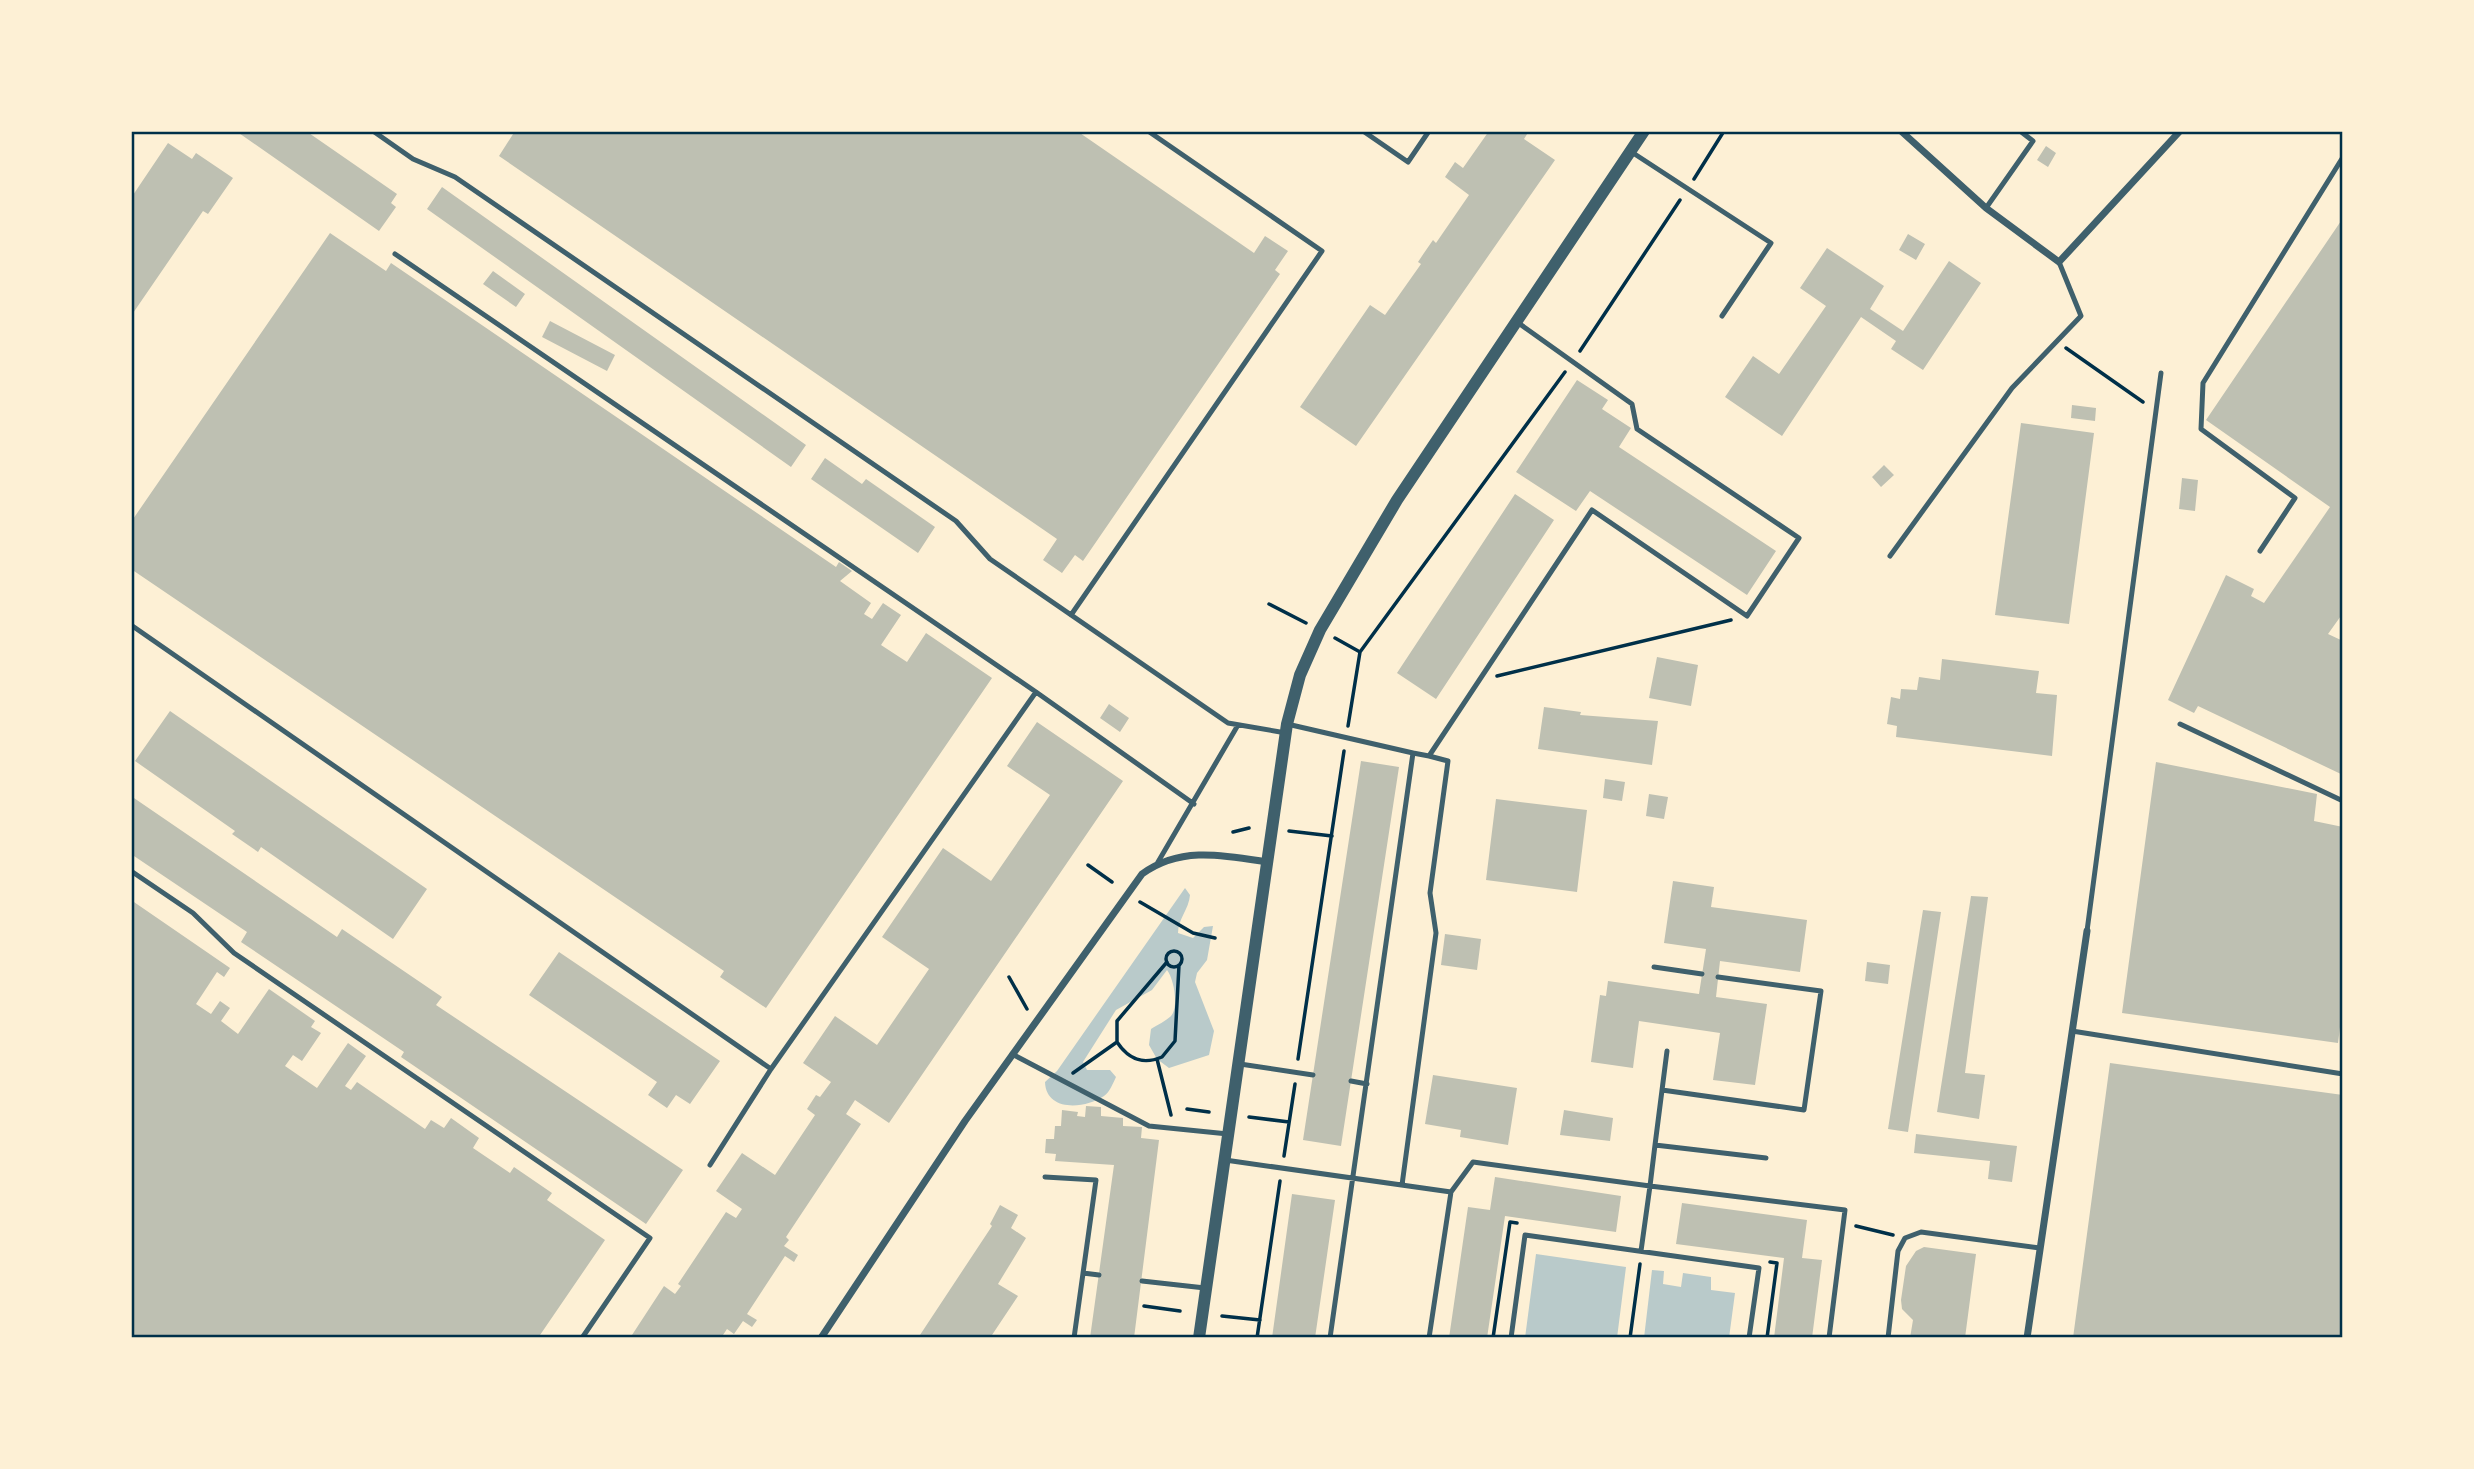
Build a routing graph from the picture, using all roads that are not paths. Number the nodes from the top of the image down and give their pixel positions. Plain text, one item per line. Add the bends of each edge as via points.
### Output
1 (373, 131) edge
2 (1148, 131) edge
3 (1363, 131) edge
4 (1429, 131) edge
5 (1644, 131) edge
6 (1901, 131) edge
7 (2020, 131) edge
8 (2180, 131) edge
9 (1630, 151) junction
10 (2343, 157) edge
11 (1986, 208) junction
12 (395, 254) dead end
13 (2059, 262) junction
14 (1722, 316) dead end
15 (1517, 322) junction
16 (2161, 373) dead end
17 (2260, 551) dead end
18 (1889, 556) dead end
19 (1071, 615) junction
20 (131, 625) edge
21 (1036, 692) junction
22 (2180, 724) dead end
23 (1238, 725) junction
24 (1286, 729) junction
25 (1413, 753) junction
26 (1429, 756) junction
27 (2343, 801) edge
28 (1194, 804) junction
29 (1158, 862) junction
30 (1267, 862) junction
31 (131, 871) edge
32 (2087, 931) joint
33 (1654, 967) dead end
34 (1702, 974) dead end
35 (1718, 977) dead end
36 (2072, 1031) junction
37 (1667, 1051) dead end
38 (1012, 1054) junction
39 (1238, 1064) junction
40 (771, 1069) junction
41 (2343, 1074) edge
42 (1313, 1075) dead end
43 (1351, 1081) dead end
44 (1367, 1084) junction
45 (1662, 1090) junction
46 (1228, 1134) junction
47 (1655, 1145) junction
48 (1766, 1158) dead end
49 (1225, 1160) junction
50 (710, 1164) dead end
51 (1045, 1177) dead end
52 (1353, 1177) junction
53 (1402, 1185) junction
54 (1650, 1186) junction
55 (1451, 1192) junction
56 (2040, 1248) junction
57 (1641, 1251) junction
58 (1083, 1273) junction
59 (1099, 1275) dead end
60 (1142, 1280) dead end
61 (1206, 1288) junction
62 (582, 1338) edge
63 (821, 1338) edge
64 (1074, 1338) edge
65 (1199, 1338) edge
66 (1330, 1338) edge
67 (1429, 1338) edge
68 (1511, 1338) edge
69 (1749, 1338) edge
70 (1829, 1338) edge
71 (1888, 1338) edge
72 (2027, 1338) edge

1 - 19 lane via 413,159 456,177 956,521 990,559
2 - 19 lane via 1322,251
3 - 4 lane via 1408,162
5 - 9 street
6 - 11 street
7 - 11 lane via 2033,141
8 - 13 street
9 - 14 lane via 1771,243
9 - 15 street
10 - 17 lane via 2203,383 2201,429 2295,498
11 - 13 street
12 - 21 lane
13 - 18 lane via 2081,316 2012,387
15 - 24 street via 1397,500 1320,630 1300,675
15 - 26 lane via 1632,404 1637,429 1799,538 1747,616 1592,510
16 - 32 lane
19 - 23 lane via 1228,723
20 - 40 lane
21 - 28 lane
21 - 40 lane
22 - 27 lane
23 - 24 lane
23 - 28 lane
24 - 25 lane
24 - 30 street
25 - 26 lane
25 - 44 lane
26 - 53 lane via 1448,761 1430,893 1436,933
28 - 29 lane
29 - 30 street via 1192,854
29 - 38 street via 1142,874
30 - 39 street
31 - 62 lane via 193,913 234,953 650,1238
32 - 36 street
33 - 34 lane
35 - 45 lane via 1821,991 1804,1110
36 - 41 lane
36 - 56 street
37 - 45 lane
38 - 46 lane via 1149,1126
38 - 63 street
39 - 42 lane
39 - 46 street
40 - 50 lane
43 - 44 lane
44 - 52 lane
45 - 47 lane
46 - 49 street
47 - 48 lane
47 - 54 lane
49 - 52 lane
49 - 61 street
51 - 58 lane via 1096,1180
52 - 53 lane
52 - 66 lane
53 - 55 lane
54 - 55 lane via 1473,1162
54 - 57 lane
54 - 70 lane via 1845,1210
55 - 67 lane
56 - 71 lane via 1921,1232 1905,1238 1898,1251
56 - 72 street
57 - 68 lane via 1525,1235
57 - 69 lane via 1759,1268
58 - 59 lane
58 - 64 lane
60 - 61 lane
61 - 65 street

